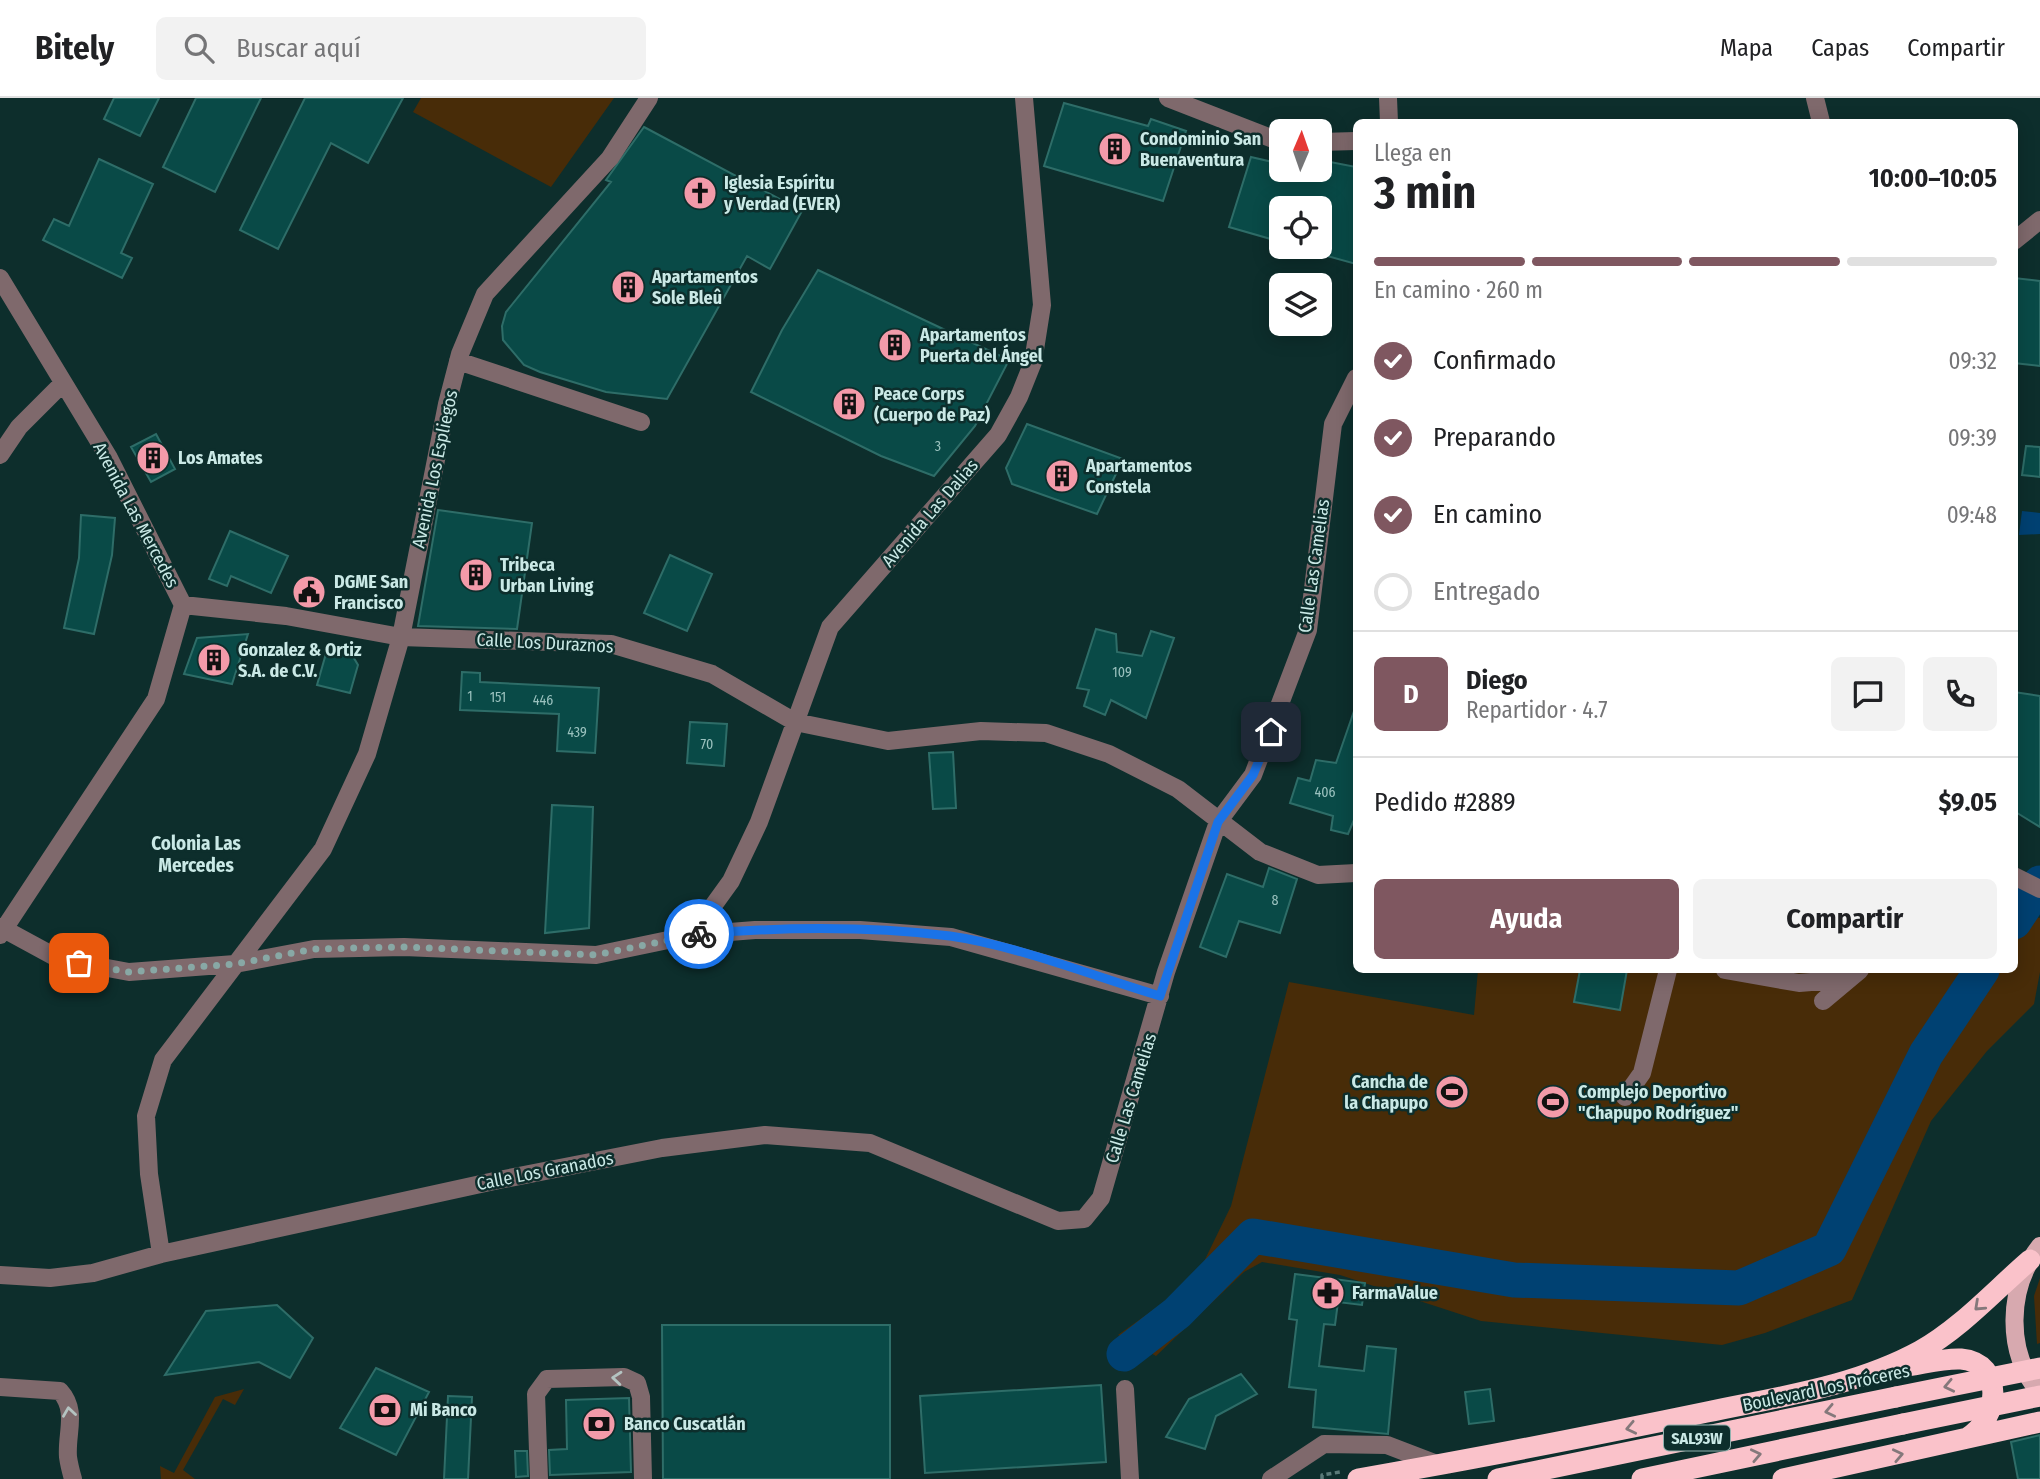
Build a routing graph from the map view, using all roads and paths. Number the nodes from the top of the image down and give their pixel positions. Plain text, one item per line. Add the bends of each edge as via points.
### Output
1 (649, 98) edge
2 (1024, 98) edge
3 (1168, 98) edge
4 (1388, 98) edge
5 (1815, 98) edge
6 (1389, 119) edge
7 (1820, 119) edge
8 (1269, 137) edge
9 (1353, 141) edge
10 (1332, 142) edge
11 (2040, 220) edge
12 (2018, 238) edge
13 (0, 278) edge
14 (458, 361) junction
15 (62, 384) junction
16 (1353, 384) edge
17 (641, 422) dead end
18 (0, 455) edge
19 (183, 605) junction
20 (401, 636) junction
21 (794, 722) junction
22 (1218, 822) junction
23 (1353, 873) edge
24 (2018, 879) edge
25 (2040, 888) edge
26 (716, 902) junction
27 (1, 930) edge
28 (734, 931) junction
29 (692, 934) junction
30 (235, 964) junction
31 (1667, 973) edge
32 (1741, 973) edge
33 (1854, 974) edge
34 (1160, 996) junction
35 (1824, 1001) dead end
36 (1625, 1097) dead end
37 (1084, 1219) joint
38 (2035, 1253) edge
39 (160, 1254) junction
40 (0, 1275) edge
41 (2040, 1368) edge
42 (1882, 1369) junction
43 (0, 1387) edge
44 (1125, 1389) dead end
45 (2040, 1394) edge
46 (2040, 1422) edge
47 (1959, 1442) junction
48 (1436, 1471) edge
49 (73, 1479) edge
50 (539, 1479) edge
51 (643, 1479) edge
52 (1130, 1479) edge
53 (1271, 1479) edge
54 (1358, 1479) edge
55 (1498, 1479) edge
56 (1642, 1479) edge
57 (1783, 1479) edge

1 - 14 street, Avenida Los Espliegos via 610,158 485,294
2 - 21 street, Avenida Las Dalias via 1042,305 1033,362 998,435 830,627
3 - 8 street
4 - 6 street
5 - 7 street
9 - 10 street
11 - 12 street
13 - 15 street, Avenida Las Mercedes
14 - 17 street
14 - 20 street, Avenida Los Espliegos
15 - 18 street via 19,427
15 - 19 street, Avenida Las Mercedes via 109,458
16 - 22 street, Calle Las Camelias via 1333,424 1308,630 1253,775
19 - 20 street, Calle Los Duraznos via 286,616
19 - 27 street, Avenida Las Mercedes via 156,699
20 - 21 street, Calle Los Duraznos via 611,645 712,674
20 - 30 street, Avenida Los Espliegos via 367,754 323,849
21 - 22 street, Calle Los Duraznos via 888,741 981,731 1046,733 1109,754 1178,789
21 - 26 street, Avenida Las Dalias via 759,822 732,881
22 - 23 street, Calle Los Duraznos via 1260,852 1318,875
22 - 34 street, Calle Las Camelias
24 - 25 street
26 - 28 street
26 - 29 street, Avenida Las Dalias
27 - 30 street via 59,959 128,972
28 - 29 street
28 - 34 street via 860,930 951,936
29 - 30 street via 596,955 404,947 314,949
30 - 39 street, Avenida Los Espliegos via 163,1060 146,1116
31 - 36 street via 1642,1073
32 - 33 street via 1799,984
33 - 35 street
34 - 37 street, Calle Las Camelias via 1101,1198
37 - 39 street, Calle Los Granados via 1058,1221 870,1143 765,1135 662,1148 513,1177
38 -> 42 highway via 1960,1323
38 - 45 main road via 2015,1302 2014,1324 2024,1367
39 - 40 street, Calle Los Granados via 93,1273 50,1278
41 -> 55 highway, Boulevard Los Próceres / SAL93W, bridge
42 - 47 highway via 1962,1359 1985,1371 1992,1384 1990,1413 1984,1426
42 -> 48 highway via 1812,1390
49 -> 43 street via 68,1456 71,1411 66,1398 60,1391
44 - 52 street
56 -> 45 highway, SAL93W, bridge
46 - 47 highway
57 -> 47 highway
48 - 53 street via 1387,1445 1324,1444
48 - 54 highway
51 -> 50 street via 641,1396 637,1383 624,1377 547,1379 540,1385 536,1394

